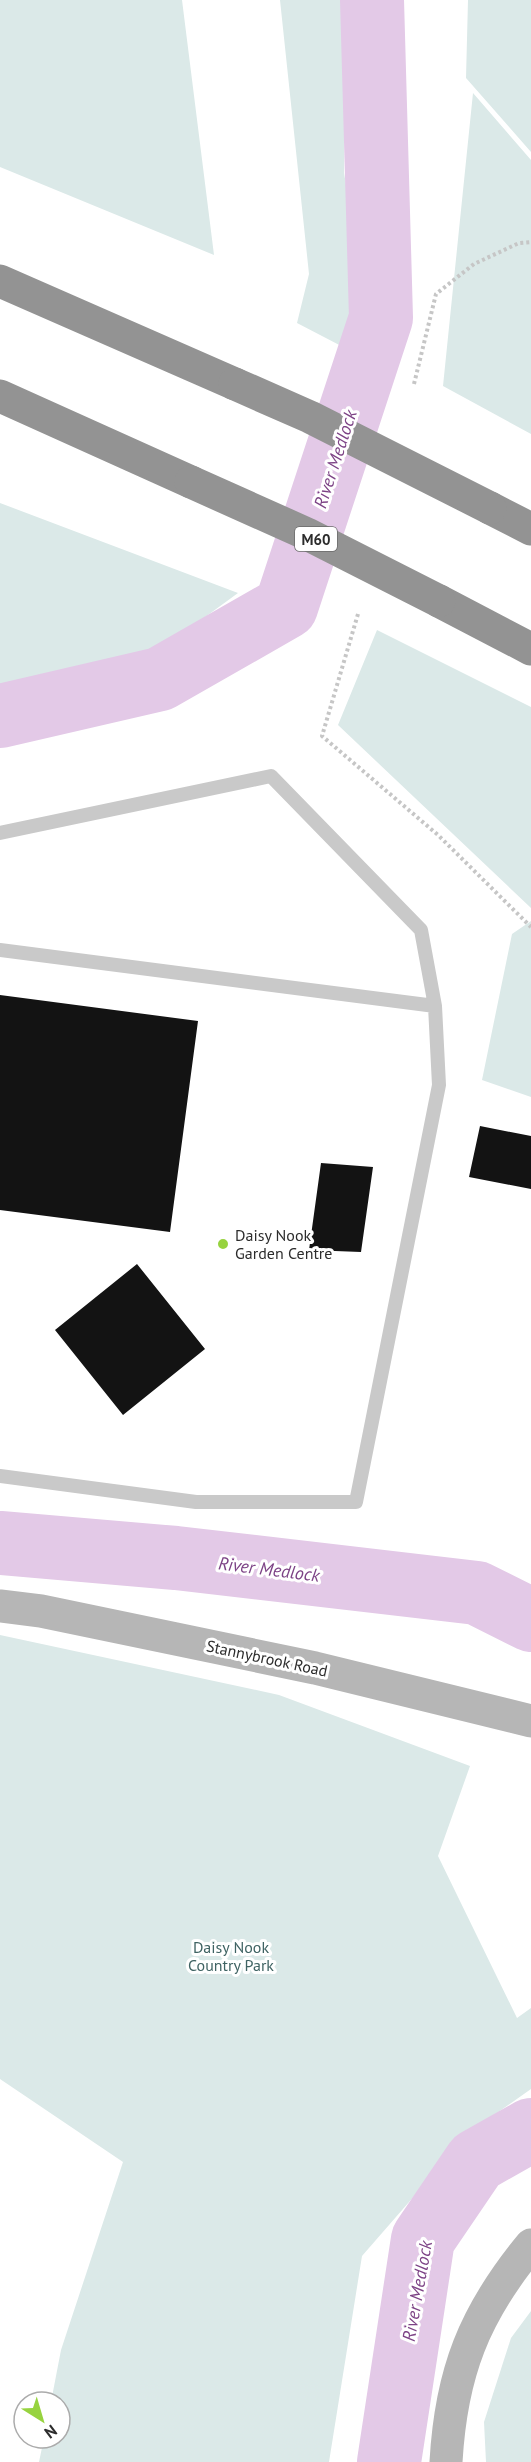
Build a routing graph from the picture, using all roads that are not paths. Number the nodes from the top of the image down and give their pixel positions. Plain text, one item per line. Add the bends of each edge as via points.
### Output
1 (0, 281) edge
2 (0, 396) edge
3 (531, 529) edge
4 (531, 649) edge
5 (0, 833) edge
6 (0, 950) edge
7 (435, 1005) junction
8 (0, 1476) edge
9 (0, 1606) edge
10 (531, 1721) edge
11 (531, 2246) edge
12 (446, 2462) edge

1 - 3 highway, bridge via 310,417
2 - 4 highway, M60, bridge via 307,534
5 - 7 lane via 271,776 421,930
6 - 7 lane
7 - 8 lane via 439,1085 356,1502 196,1502
9 - 10 street, Stannybrook Road via 52,1613 315,1668
11 - 12 street via 495,2295 467,2346 449,2415

